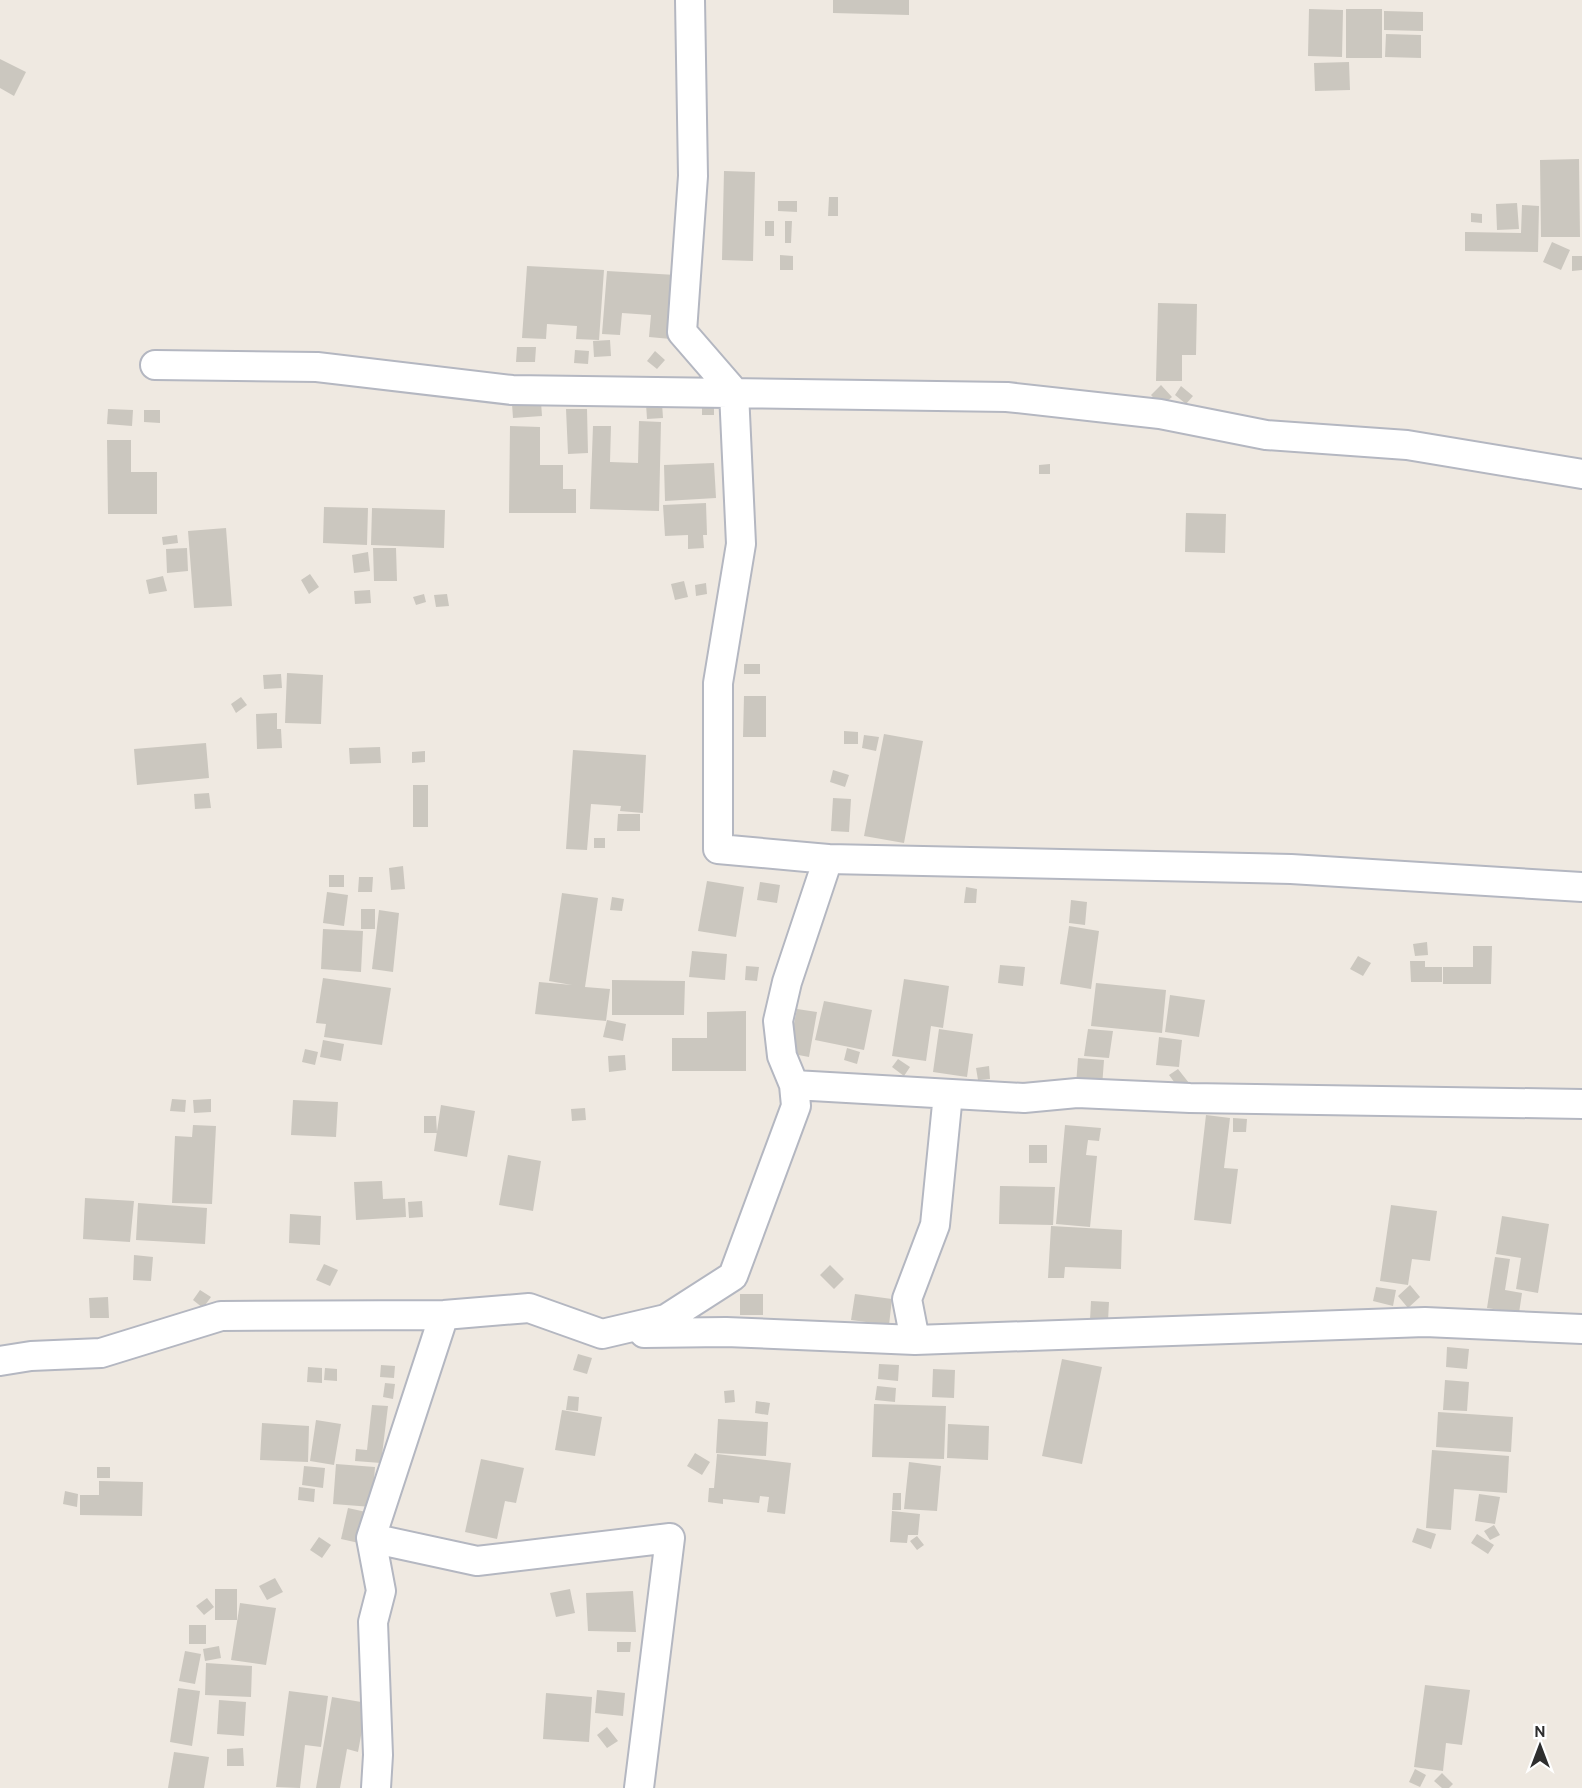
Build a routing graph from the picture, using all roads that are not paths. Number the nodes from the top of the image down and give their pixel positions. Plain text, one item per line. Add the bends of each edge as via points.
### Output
1 (690, 0) edge
2 (155, 365) dead end
3 (734, 392) junction
4 (1582, 474) edge
5 (828, 860) junction
6 (1582, 887) edge
7 (794, 1085) junction
8 (948, 1094) junction
9 (1582, 1104) edge
10 (444, 1315) junction
11 (1582, 1329) edge
12 (602, 1334) junction
13 (915, 1340) junction
14 (0, 1361) edge
15 (371, 1538) junction
16 (376, 1788) edge
17 (639, 1788) edge

1 - 3 street via 693,176 682,332
2 - 3 street via 317,367 512,390
3 - 4 street via 1007,397 1160,414 1266,435 1407,445
3 - 5 street via 741,544 718,683 718,849
5 - 6 street via 1291,869
5 - 7 street via 778,1021 782,1056
7 - 8 street
7 - 12 street via 796,1106 733,1276 666,1319
8 - 9 street via 1024,1098 1077,1093
8 - 13 street via 935,1225 907,1299
10 - 12 street via 529,1308
10 - 14 street via 221,1316 100,1353
10 - 15 street
11 - 13 street via 1425,1322
12 - 13 street via 726,1332
15 - 16 street via 381,1591 373,1622
15 - 17 street via 477,1561 670,1538

